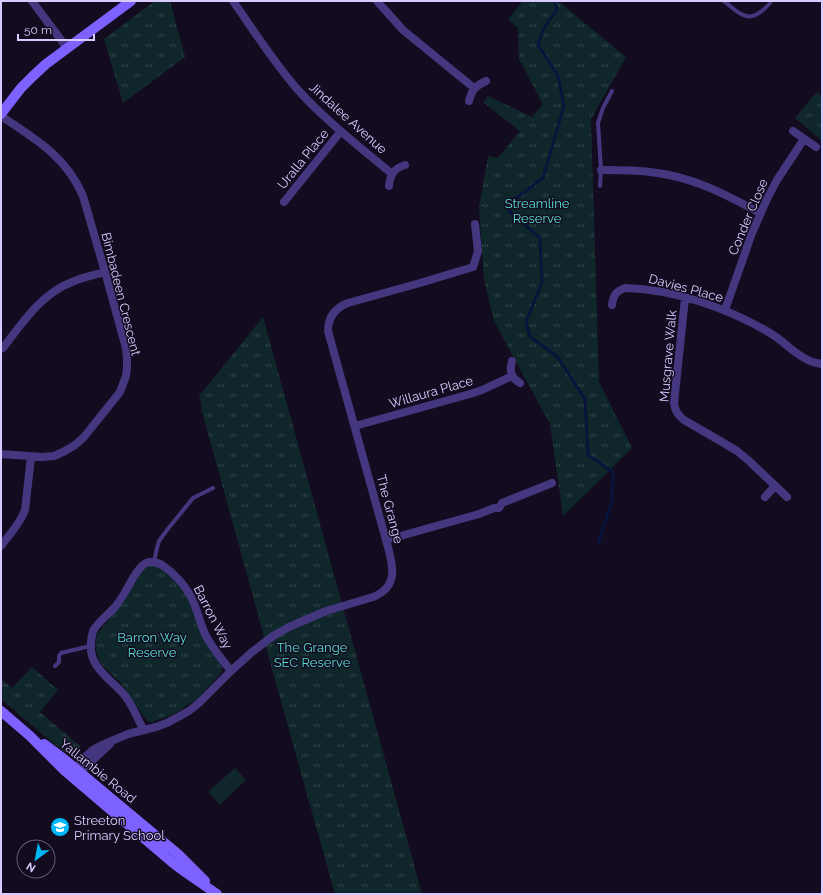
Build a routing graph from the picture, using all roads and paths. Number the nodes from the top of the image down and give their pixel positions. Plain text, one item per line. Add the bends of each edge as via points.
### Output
1 (32, 1) edge
2 (130, 1) edge
3 (233, 1) edge
4 (377, 1) edge
5 (724, 1) edge
6 (770, 3) dead end
7 (67, 48) junction
8 (486, 81) dead end
9 (474, 88) junction
10 (612, 91) dead end
11 (469, 101) dead end
12 (1, 115) edge
13 (341, 131) junction
14 (793, 131) dead end
15 (804, 139) junction
16 (816, 147) dead end
17 (405, 166) dead end
18 (601, 170) junction
19 (392, 174) junction
20 (389, 186) dead end
21 (600, 186) dead end
22 (284, 202) dead end
23 (760, 213) junction
24 (475, 224) dead end
25 (105, 272) junction
26 (685, 298) junction
27 (612, 305) dead end
28 (725, 310) junction
29 (3, 348) dead end
30 (512, 361) dead end
31 (822, 364) edge
32 (512, 376) junction
33 (520, 383) dead end
34 (355, 426) junction
35 (1, 454) edge
36 (31, 457) junction
37 (552, 483) dead end
38 (775, 486) junction
39 (213, 488) dead end
40 (765, 496) dead end
41 (787, 497) dead end
42 (386, 540) junction
43 (1, 546) edge
44 (154, 562) junction
45 (90, 646) junction
46 (55, 666) dead end
47 (231, 671) junction
48 (1, 711) edge
49 (143, 729) junction
50 (76, 772) junction
51 (217, 894) edge

1 - 7 street
2 - 7 street
3 - 13 street, Jindalee Avenue via 293,85
4 - 9 street via 403,30
5 - 6 lane via 745,16 759,14
7 - 12 street via 33,76
8 - 9 street
9 - 11 street
10 - 18 lane via 598,123
12 - 25 street, Bimbadeen Crescent via 51,150 79,186
13 - 19 street, Jindalee Avenue
13 - 22 street, Uralla Place
14 - 15 street
15 - 16 street
15 - 23 street, Conder Close via 777,180
17 - 19 street
18 - 21 lane
18 - 23 street via 652,172 674,176 718,191
19 - 20 street
23 - 28 street, Conder Close
24 - 34 street, The Grange via 478,251 473,267 348,303 336,310 329,320 328,331
25 - 29 street via 72,282 49,295 31,312
25 - 36 street, Bimbadeen Crescent via 128,359 122,388 75,445 54,456
26 - 27 street, Davies Place via 660,291 624,288 615,294
26 - 28 street, Davies Place
26 - 38 street, Musgrave Walk via 674,403 676,410 684,420 748,460
28 - 31 street, Davies Place via 771,334 811,362
30 - 32 street
32 - 33 street
32 - 34 street, Willaura Place via 470,394
34 - 42 street, The Grange
35 - 36 street, Bimbadeen Crescent
36 - 43 street via 22,518
37 - 42 street via 502,503 499,508
38 - 40 street
38 - 41 street, Musgrave Walk
39 - 44 lane via 193,498 176,519 159,541
42 - 47 street, The Grange via 393,573 385,591 289,627 273,636
44 - 45 street via 141,567 115,608 93,631
44 - 47 street, Barron Way via 169,571 188,591 207,637
45 - 46 lane via 61,653
45 - 49 street via 96,665 126,698
47 - 49 street, The Grange via 189,712 156,727
48 - 50 street, Yallambie Road via 46,753
49 - 50 street, The Grange via 94,749
50 - 51 street, Yallambie Road via 173,863

